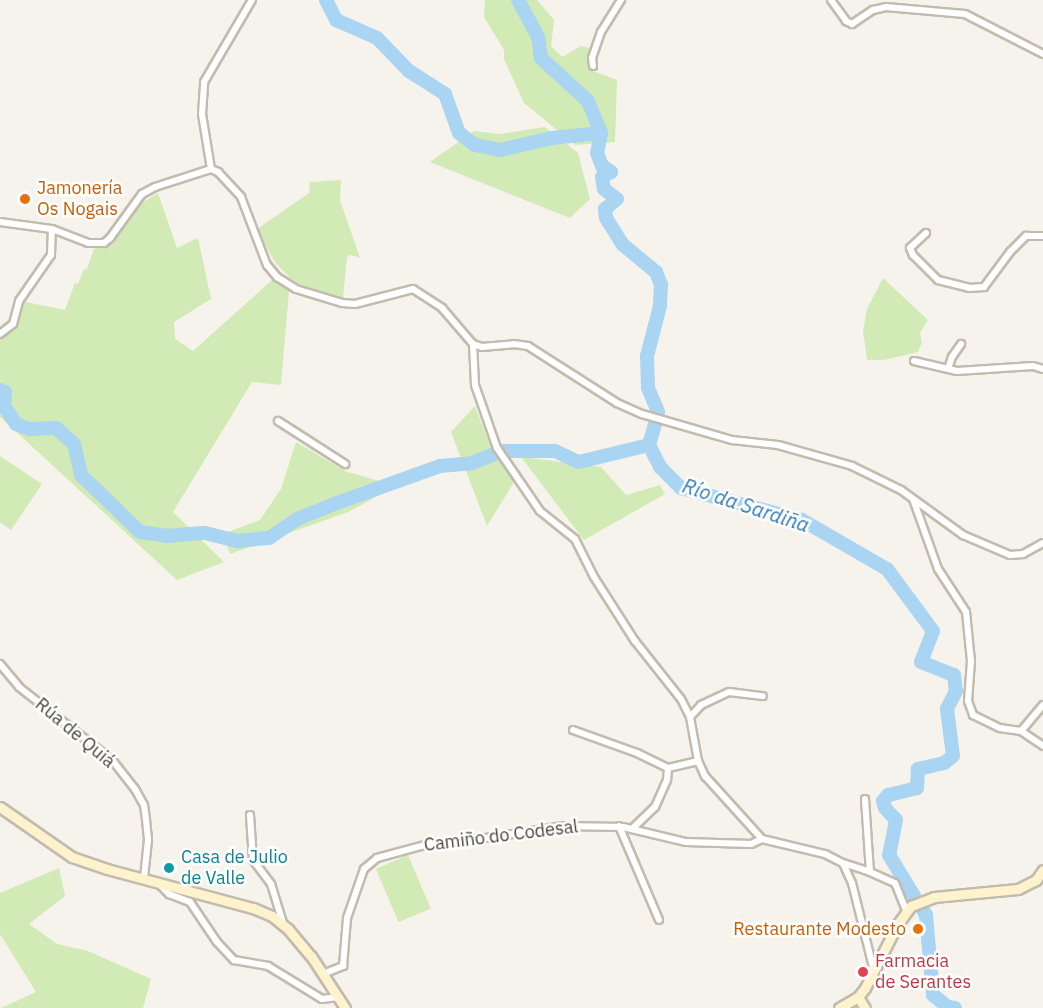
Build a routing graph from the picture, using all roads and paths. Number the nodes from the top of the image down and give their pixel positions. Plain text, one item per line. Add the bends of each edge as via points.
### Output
1 (252, 0) edge
2 (621, 0) edge
3 (831, 0) edge
4 (1043, 54) edge
5 (593, 66) dead end
6 (211, 169) junction
7 (0, 222) edge
8 (52, 229) junction
9 (927, 234) dead end
10 (1043, 236) edge
11 (0, 334) edge
12 (473, 344) junction
13 (961, 344) dead end
14 (914, 361) dead end
15 (948, 369) junction
16 (1043, 369) edge
17 (278, 421) dead end
18 (345, 464) dead end
19 (913, 499) junction
20 (1043, 543) edge
21 (0, 664) edge
22 (763, 696) dead end
23 (1043, 705) edge
24 (690, 717) junction
25 (573, 730) dead end
26 (1021, 731) junction
27 (1043, 746) edge
28 (698, 761) junction
29 (668, 768) junction
30 (865, 799) dead end
31 (0, 807) edge
32 (250, 815) dead end
33 (619, 826) junction
34 (632, 829) junction
35 (762, 839) junction
36 (843, 863) junction
37 (1043, 870) edge
38 (870, 873) junction
39 (144, 879) junction
40 (158, 883) junction
41 (906, 910) junction
42 (659, 920) dead end
43 (284, 926) junction
44 (874, 971) junction
45 (323, 974) junction
46 (338, 997) junction
47 (858, 997) junction
48 (345, 1008) edge
49 (839, 1008) edge
50 (865, 1008) edge

1 - 6 street via 204,82 202,114
2 - 5 street via 600,32
3 - 4 street via 852,24 873,10 886,7 965,14
6 - 8 street via 142,194 104,243 88,243
6 - 12 street via 241,197 267,265 288,285 342,303 413,289 442,308
7 - 8 street
8 - 11 street via 51,255 19,302 13,324
9 - 10 street via 910,248 913,255 938,280 969,288 984,287 1026,236
12 - 19 street via 528,346 642,414 732,440 813,453 852,466
12 - 24 street via 475,385 497,448 540,512 575,539 629,632 681,699
13 - 15 street
14 - 15 street
15 - 16 street
17 - 18 street
19 - 20 street via 963,535 1010,555 1023,554
19 - 26 street via 938,568 966,612 971,661 968,702 973,715 1000,728
21 - 39 street, Rúa de Quiá via 19,687 113,762 135,789 144,805 147,830
22 - 24 street via 729,692 701,705
23 - 26 street
24 - 28 street
25 - 29 street
26 - 27 street
28 - 29 street
28 - 35 street via 705,776
29 - 34 street via 655,807
30 - 38 street
31 - 39 main road via 72,857
32 - 43 street via 253,860 271,884
33 - 34 street, Camiño do Codesal
33 - 42 street
33 - 45 street, Camiño do Codesal via 563,826 426,845 370,861 359,879 346,918 345,961 339,970
34 - 35 street, Camiño do Codesal via 686,842 752,844
35 - 36 street via 825,854
36 - 38 street
36 - 44 street via 852,883
37 - 41 main road via 1036,880 1018,889 934,897
38 - 41 street via 895,883
39 - 40 main road
40 - 43 main road via 253,908
40 - 46 street via 169,894 190,902 234,960 268,966 322,999
41 - 44 main road
43 - 45 main road
44 - 47 main road
45 - 46 main road
46 - 48 main road
47 - 49 main road
47 - 50 main road

